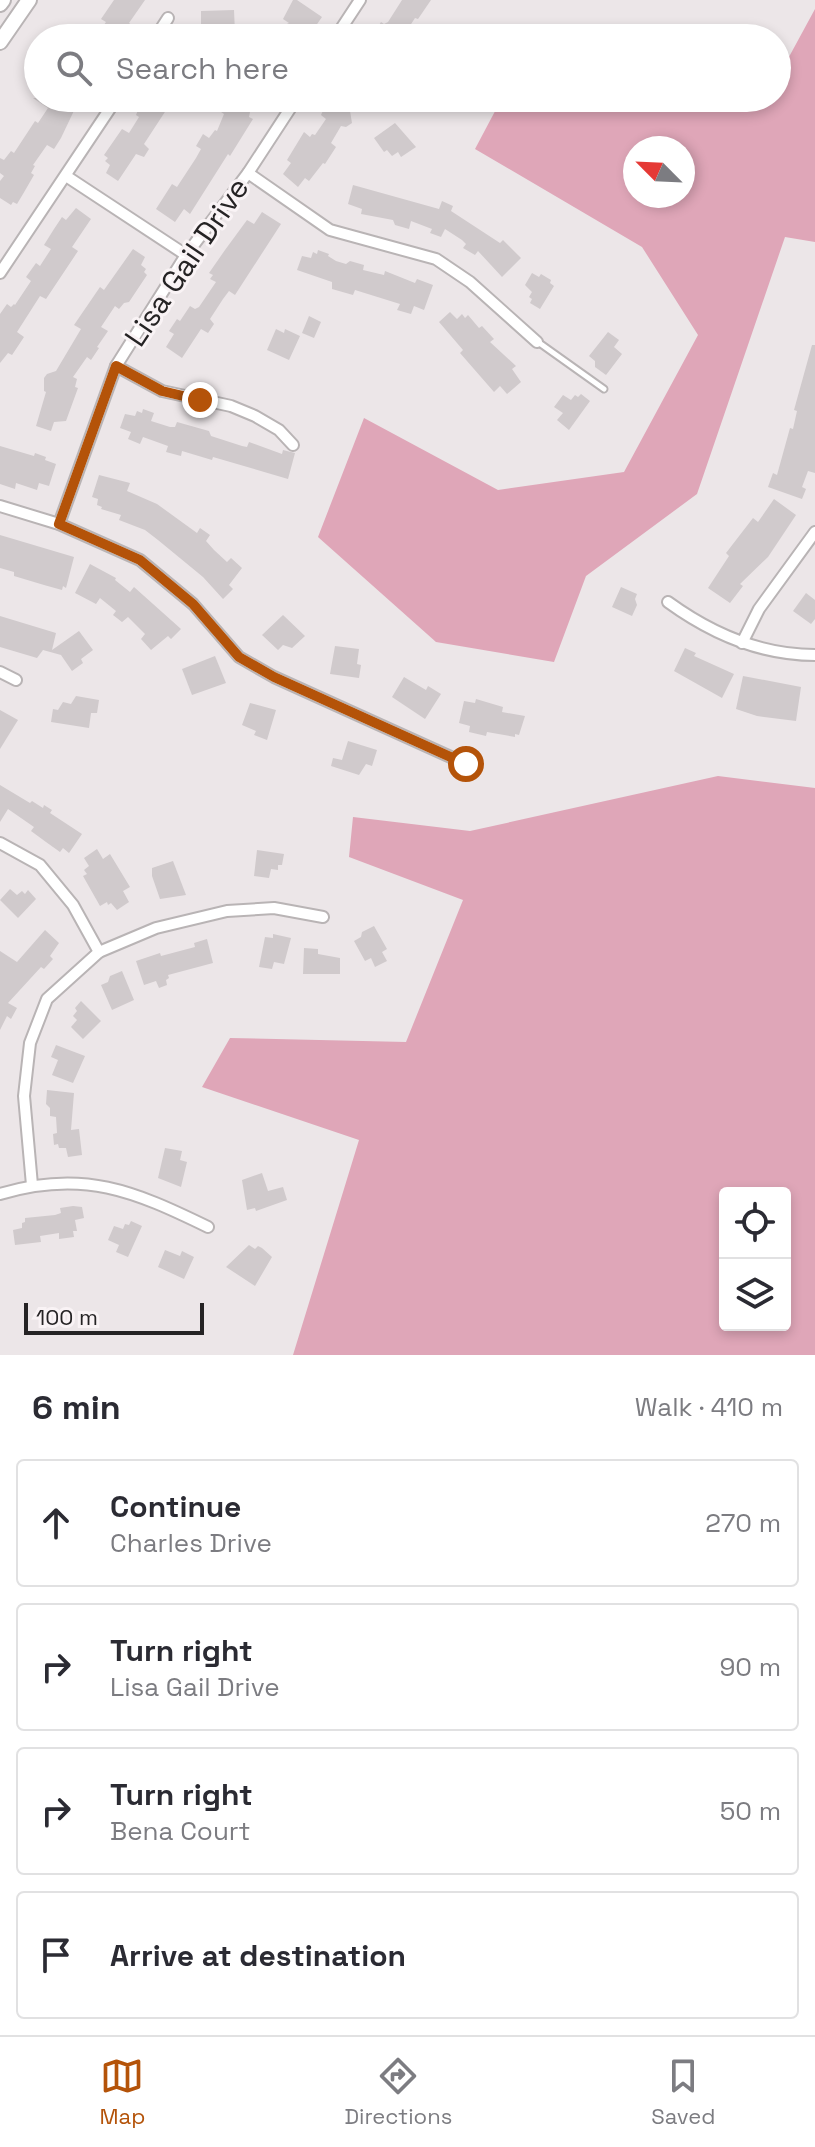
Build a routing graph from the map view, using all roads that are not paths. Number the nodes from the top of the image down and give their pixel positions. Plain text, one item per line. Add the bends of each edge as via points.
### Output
1 (29, 0) edge
2 (360, 0) edge
3 (168, 18) dead end
4 (164, 24) edge
5 (344, 24) edge
6 (0, 42) edge
7 (108, 112) edge
8 (288, 112) edge
9 (248, 173) junction
10 (66, 176) junction
11 (186, 255) junction
12 (0, 273) edge
13 (537, 342) joint
14 (116, 366) junction
15 (604, 389) dead end
16 (293, 445) dead end
17 (0, 506) edge
18 (59, 524) junction
19 (815, 532) edge
20 (668, 602) dead end
21 (742, 643) junction
22 (815, 655) edge
23 (0, 672) edge
24 (16, 680) dead end
25 (466, 764) dead end
26 (0, 843) edge
27 (323, 917) dead end
28 (99, 952) junction
29 (32, 1185) junction
30 (0, 1194) edge
31 (208, 1227) dead end

1 - 6 main road
2 - 5 street
3 - 4 street
7 - 10 street
8 - 9 street, Lisa Gail Drive
9 - 11 street, Lisa Gail Drive
9 - 13 street via 330,230 436,259
10 - 11 street
10 - 12 street
11 - 14 street, Lisa Gail Drive
13 - 15 lane
14 - 16 street via 162,391 255,416
14 - 18 street, Lisa Gail Drive
17 - 18 street
18 - 25 street via 140,560 193,604 239,657
19 - 21 street via 759,609
20 - 21 street
21 - 22 street
23 - 24 street
26 - 28 street via 40,865 73,905
27 - 28 street via 274,908 227,911 156,928
28 - 29 street via 47,999 30,1043 24,1096
29 - 30 street
29 - 31 street via 80,1182 125,1192

